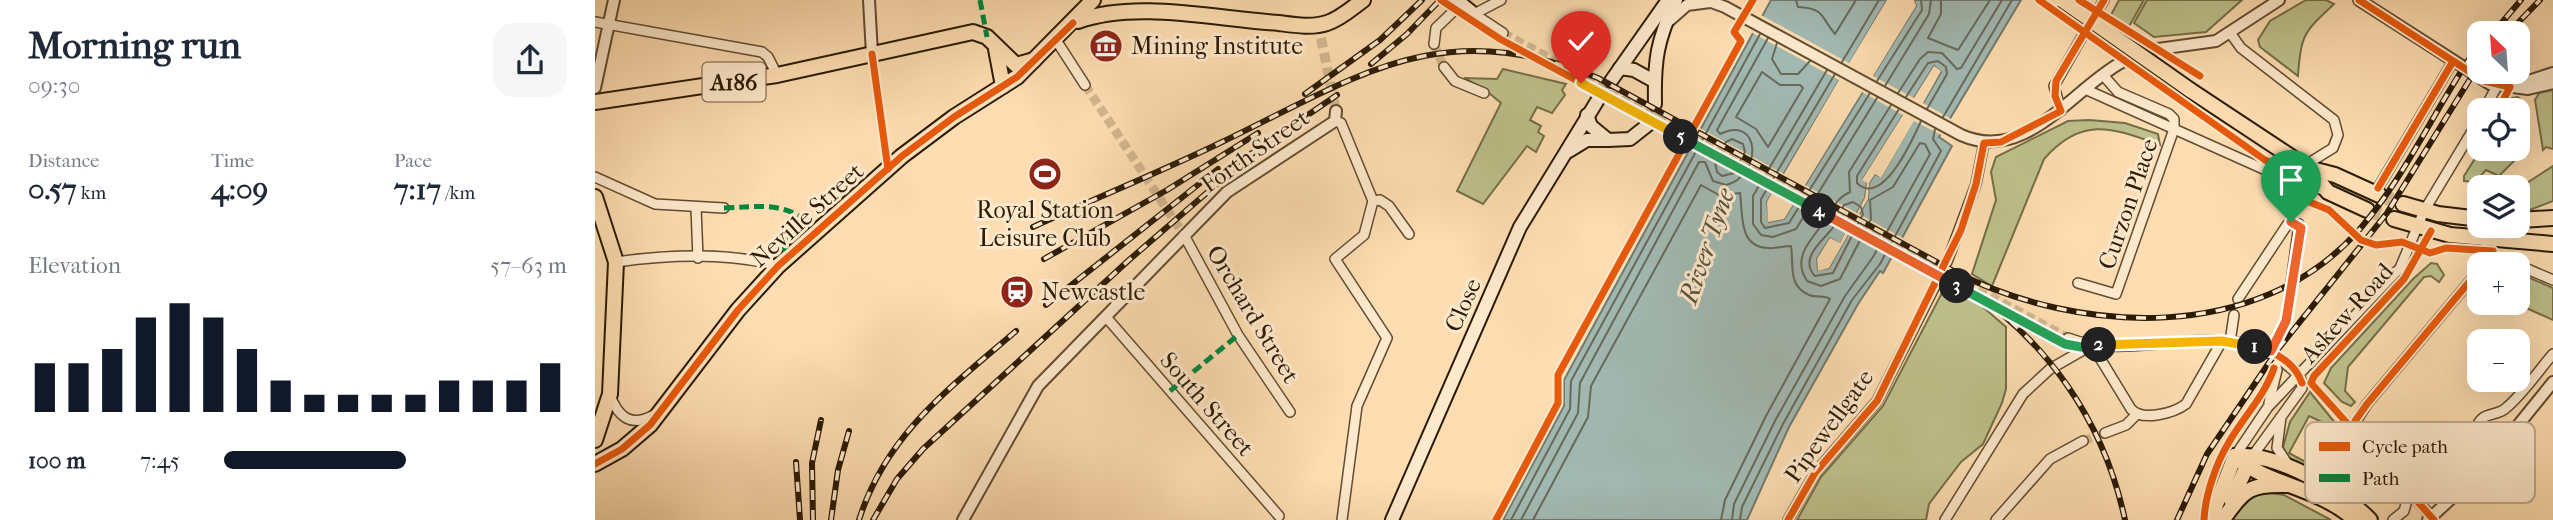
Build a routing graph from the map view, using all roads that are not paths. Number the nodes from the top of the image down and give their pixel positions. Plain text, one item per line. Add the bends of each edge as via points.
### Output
1 (614, 0) edge
2 (869, 0) edge
3 (1363, 0) edge
4 (1501, 0) edge
5 (1668, 0) edge
6 (1676, 0) edge
7 (2063, 0) edge
8 (2104, 0) edge
9 (2279, 0) edge
10 (2359, 0) edge
11 (1091, 1) edge
12 (1138, 2) edge
13 (1459, 2) edge
14 (1715, 2) edge
15 (2098, 10) dead end
16 (1474, 14) junction
17 (595, 23) edge
18 (1073, 23) junction
19 (608, 26) junction
20 (1663, 29) junction
21 (1503, 33) tunnel mouth
22 (2231, 34) junction
23 (2083, 35) dead end
24 (1056, 40) junction
25 (1434, 44) dead end
26 (995, 47) junction
27 (2158, 49) tunnel mouth
28 (872, 54) junction
29 (1035, 60) junction
30 (2122, 62) tunnel mouth
31 (2452, 62) junction
32 (1444, 67) tunnel mouth
33 (1620, 68) junction
34 (2553, 73) edge
35 (778, 75) junction
36 (2103, 75) junction
37 (1652, 80) junction
38 (1611, 81) tunnel mouth
39 (2553, 83) edge
40 (1085, 85) tunnel mouth
41 (1003, 86) junction
42 (2497, 86) junction
43 (2510, 87) junction
44 (595, 88) edge
45 (2087, 90) junction
46 (1484, 93) dead end
47 (1599, 98) tunnel mouth
48 (2490, 98) edge
49 (595, 102) edge
50 (1655, 104) tunnel mouth
51 (2061, 111) junction
52 (1587, 115) junction
53 (1336, 116) joint
54 (1649, 124) dead end
55 (2174, 129) junction
56 (1608, 140) junction
57 (2467, 140) edge
58 (1984, 144) junction
59 (1561, 162) junction
60 (2306, 167) junction
61 (595, 177) edge
62 (2328, 192) junction
63 (2379, 192) joint
64 (595, 197) edge
65 (1373, 201) junction
66 (2403, 204) tunnel mouth
67 (696, 208) junction
68 (724, 208) dead end
69 (2367, 210) tunnel mouth
70 (2424, 211) junction
71 (2467, 217) edge
72 (2553, 218) edge
73 (2394, 219) tunnel mouth
74 (2530, 220) edge
75 (2417, 227) junction
76 (1409, 234) dead end
77 (1184, 235) junction
78 (2535, 243) junction
79 (2553, 244) edge
80 (2553, 250) edge
81 (698, 258) junction
82 (1947, 261) dead end
83 (616, 262) junction
84 (778, 266) junction
85 (2530, 270) edge
86 (1938, 280) dead end
87 (2553, 280) edge
88 (2078, 283) dead end
89 (2467, 285) edge
90 (2238, 299) dead end
91 (2234, 316) dead end
92 (1106, 317) junction
93 (2068, 338) tunnel mouth
94 (2226, 341) junction
95 (2092, 345) junction
96 (2271, 351) junction
97 (2553, 354) edge
98 (2300, 379) junction
99 (2553, 382) edge
100 (610, 394) junction
101 (2268, 407) junction
102 (664, 408) junction
103 (1290, 412) dead end
104 (2136, 415) junction
105 (2282, 416) junction
106 (2355, 422) edge
107 (2480, 422) edge
108 (2521, 422) edge
109 (2105, 433) tunnel mouth
110 (595, 440) edge
111 (2083, 441) tunnel mouth
112 (2235, 456) junction
113 (2250, 461) junction
114 (595, 464) edge
115 (2295, 478) junction
116 (2305, 481) edge
117 (2347, 503) edge
118 (2406, 503) edge
119 (2417, 503) edge
120 (2447, 503) edge
121 (1279, 516) dead end
122 (2363, 518) edge
123 (2219, 519) edge
124 (2431, 519) edge
125 (963, 520) edge
126 (1342, 520) edge
127 (1392, 520) edge
128 (1789, 520) edge
129 (1945, 520) edge
130 (1996, 520) edge
131 (2381, 520) edge
132 (2393, 520) edge

1 - 19 street
2 - 28 street
3 - 12 main road via 1319,32
4 - 16 street
5 - 33 main road
6 - 20 main road
7 - 60 main road, bridge
8 - 15 street
9 - 22 street
10 - 31 street
11 - 18 main road, Neville Street
12 - 18 main road
13 - 16 main road
13 - 25 street via 1436,28
14 - 20 street via 1687,5
14 - 58 street
16 - 21 street
17 - 19 street
18 - 24 main road, Neville Street
19 - 35 street via 762,52
19 - 44 street
20 - 37 main road
22 - 27 street via 2208,43
22 - 60 street via 2241,48 2334,120 2338,135 2333,148
23 - 51 street via 2056,81
24 - 29 main road, Neville Street
24 - 40 street
26 - 28 main road, A186 via 980,33 972,32
26 - 29 main road, A186 via 1016,65
26 - 41 main road
28 - 35 main road, A186
29 - 41 main road, Neville Street
30 - 36 street
31 - 42 street
31 - 63 street
32 - 46 street via 1455,81
33 - 37 main road
33 - 38 main road
34 - 43 street
35 - 49 main road, A186
36 - 45 street
36 - 55 street via 2118,92 2169,114
37 - 50 main road
39 - 43 street via 2528,89
41 - 84 main road, Neville Street via 902,156
42 - 43 street
42 - 48 street
45 - 51 street
45 - 55 street
47 - 52 main road, Close
51 - 58 street via 2001,142
52 - 56 main road via 1591,126
52 - 59 main road, Close
53 - 65 street
53 - 77 street, Forth Street via 1227,192
54 - 56 main road via 1630,139
55 - 62 street via 2298,184
55 - 88 street, Curzon Place via 2116,294
56 - 59 main road via 1579,143
57 - 70 street, Askew Road
58 - 82 street via 1976,184
59 - 127 main road, Close via 1520,227
60 - 62 main road
60 - 63 main road
61 - 67 street via 655,204
62 - 69 main road
64 - 83 main road
65 - 76 street via 1389,206
65 - 126 street via 1364,235 1335,259 1387,338 1357,406
66 - 70 main road
67 - 68 street
67 - 81 street
70 - 71 main road
70 - 75 street, Askew Road
72 - 74 main road
73 - 75 main road
75 - 78 main road
75 - 98 street, Askew Road via 2400,268
77 - 92 street, Forth Street
77 - 103 street, Orchard Street via 1238,335
78 - 79 main road
78 - 80 main road
81 - 83 street
81 - 84 street via 750,259
83 - 100 main road
84 - 102 main road, Neville Street via 738,310
85 - 87 street
86 - 128 street, Pipewellgate via 1877,401 1815,472
89 - 106 street
90 - 96 street via 2287,225 2295,223 2301,228 2286,321
91 - 94 street
92 - 121 street, South Street
92 - 125 street, Forth Street via 1032,394
93 - 95 street
94 - 95 street
94 - 96 street
94 - 104 street via 2186,404 2177,410
95 - 104 street
95 - 129 street via 2050,369 2023,394
96 - 98 street
96 - 101 street via 2277,370
97 - 107 street via 2507,408
98 - 101 street, Askew Road
98 - 105 street, Askew Road via 2299,393
99 - 108 street
100 - 102 street via 619,413 632,422
100 - 110 main road
101 - 112 street, Askew Road
102 - 114 main road, Neville Street via 631,443
104 - 109 street via 2126,425
105 - 113 street, Askew Road
105 - 115 street, Askew Road via 2277,448
111 - 130 street via 2050,459
112 - 113 main road
112 - 123 main road, Askew Road
113 - 115 main road
113 - 123 main road, Askew Road
115 - 116 main road
115 - 123 main road via 2249,489
117 - 122 main road
118 - 132 street
119 - 124 street
120 - 124 street
122 - 131 street

